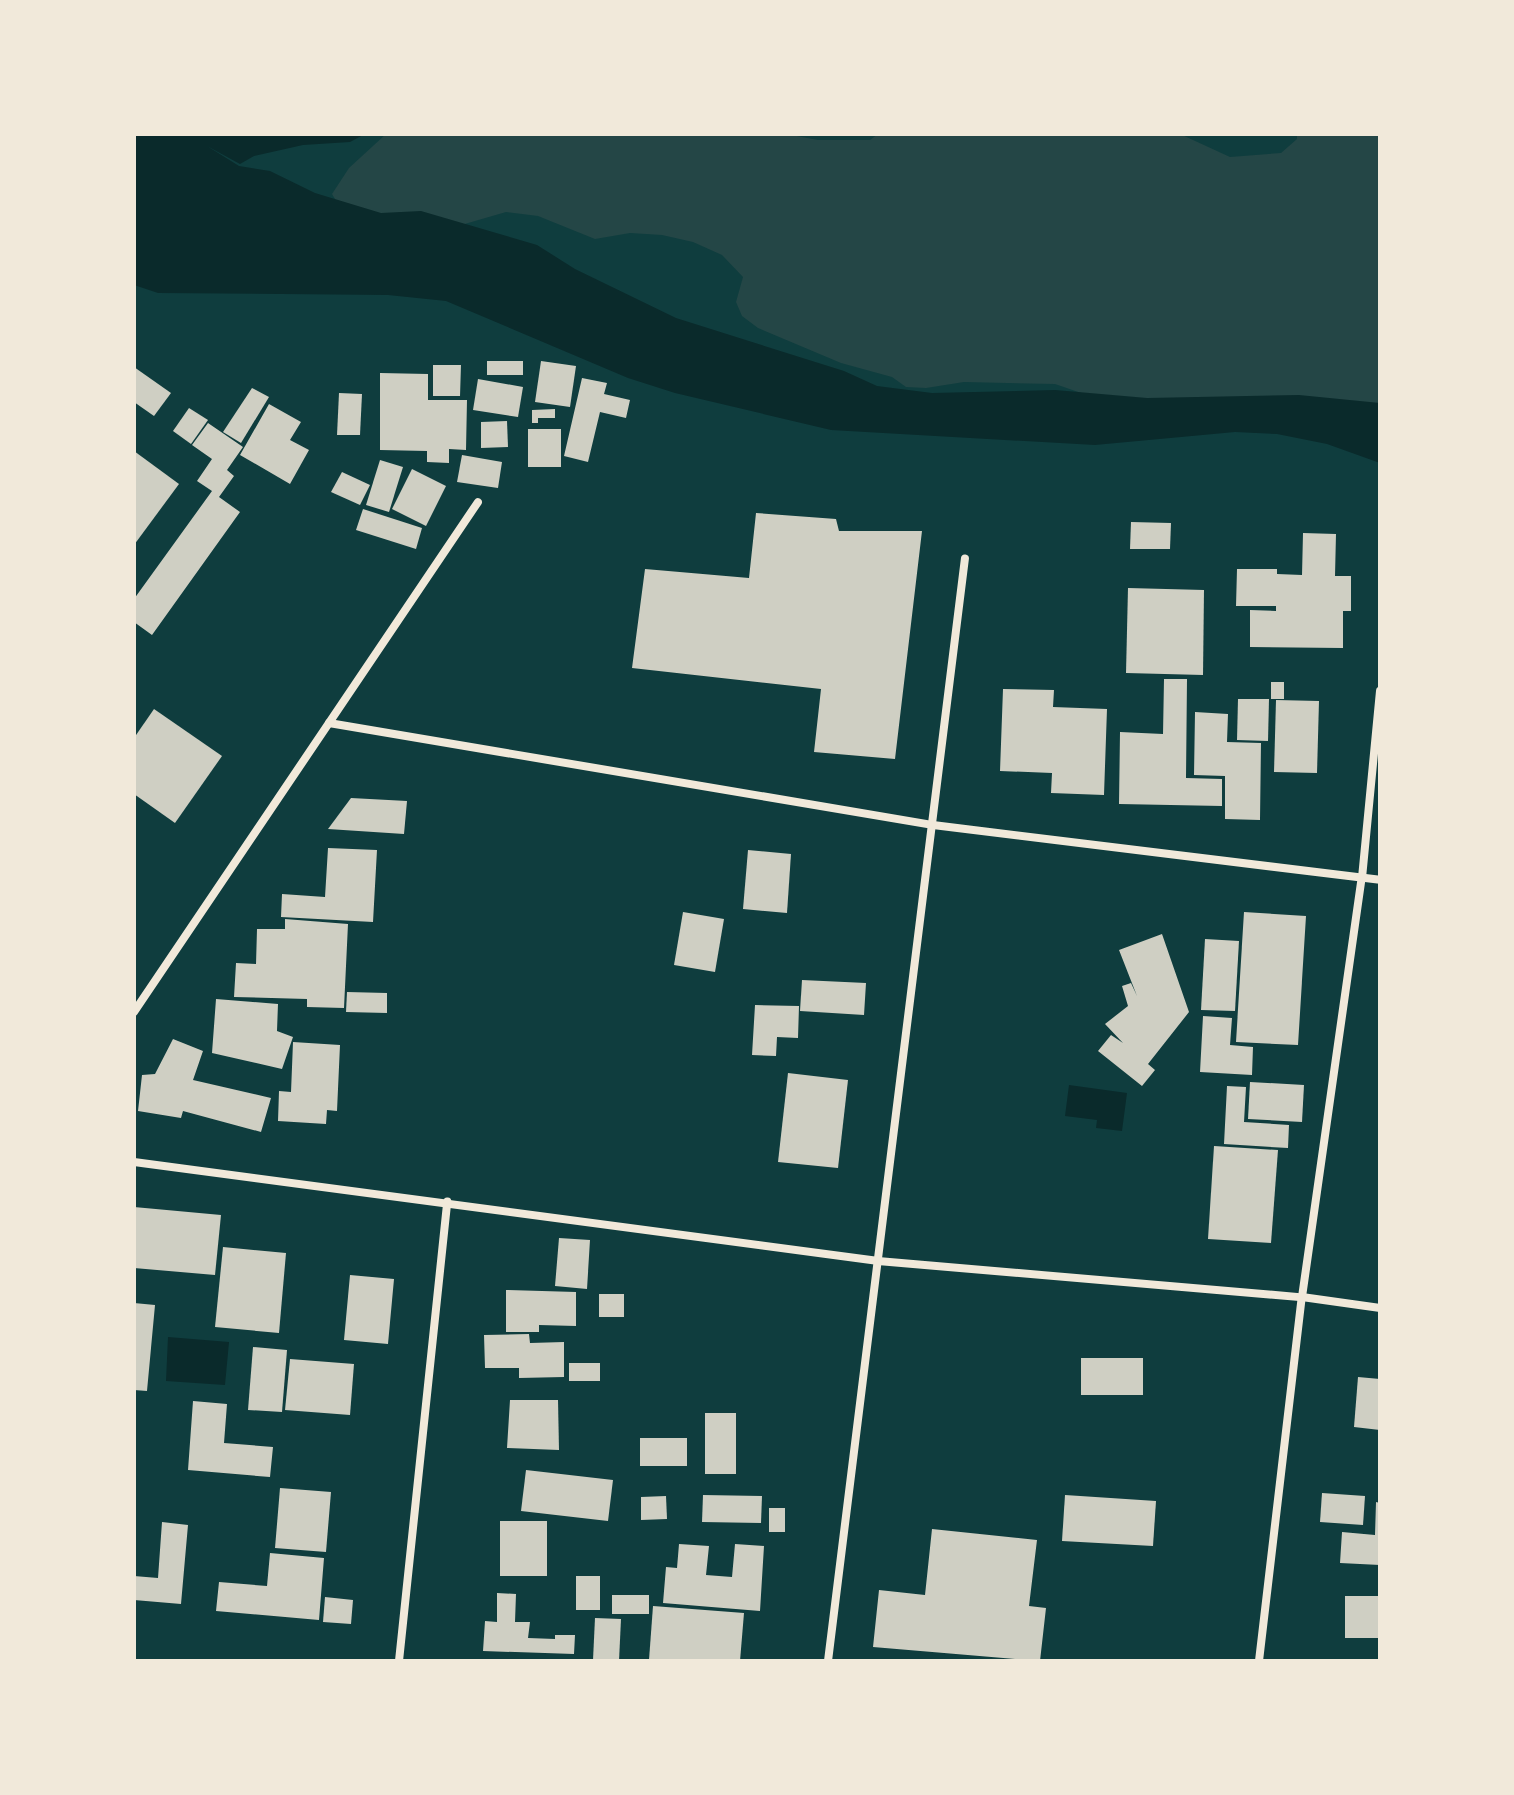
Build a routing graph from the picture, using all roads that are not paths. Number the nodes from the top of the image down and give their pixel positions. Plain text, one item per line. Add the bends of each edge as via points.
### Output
1 (478, 502) dead end
2 (965, 558) dead end
3 (1380, 691) edge
4 (329, 723) junction
5 (933, 825) junction
6 (1362, 878) junction
7 (1380, 880) edge
8 (134, 1012) edge
9 (134, 1162) edge
10 (447, 1201) junction
11 (878, 1261) junction
12 (1302, 1297) junction
13 (1380, 1308) edge
14 (399, 1661) edge
15 (828, 1661) edge
16 (1259, 1661) edge

1 - 4 street
2 - 5 street
3 - 6 street
4 - 5 street
4 - 8 street
5 - 6 street
5 - 11 street
6 - 7 street
6 - 12 street
9 - 10 street
10 - 11 street
10 - 14 street
11 - 12 street
11 - 15 street
12 - 13 street
12 - 16 street

